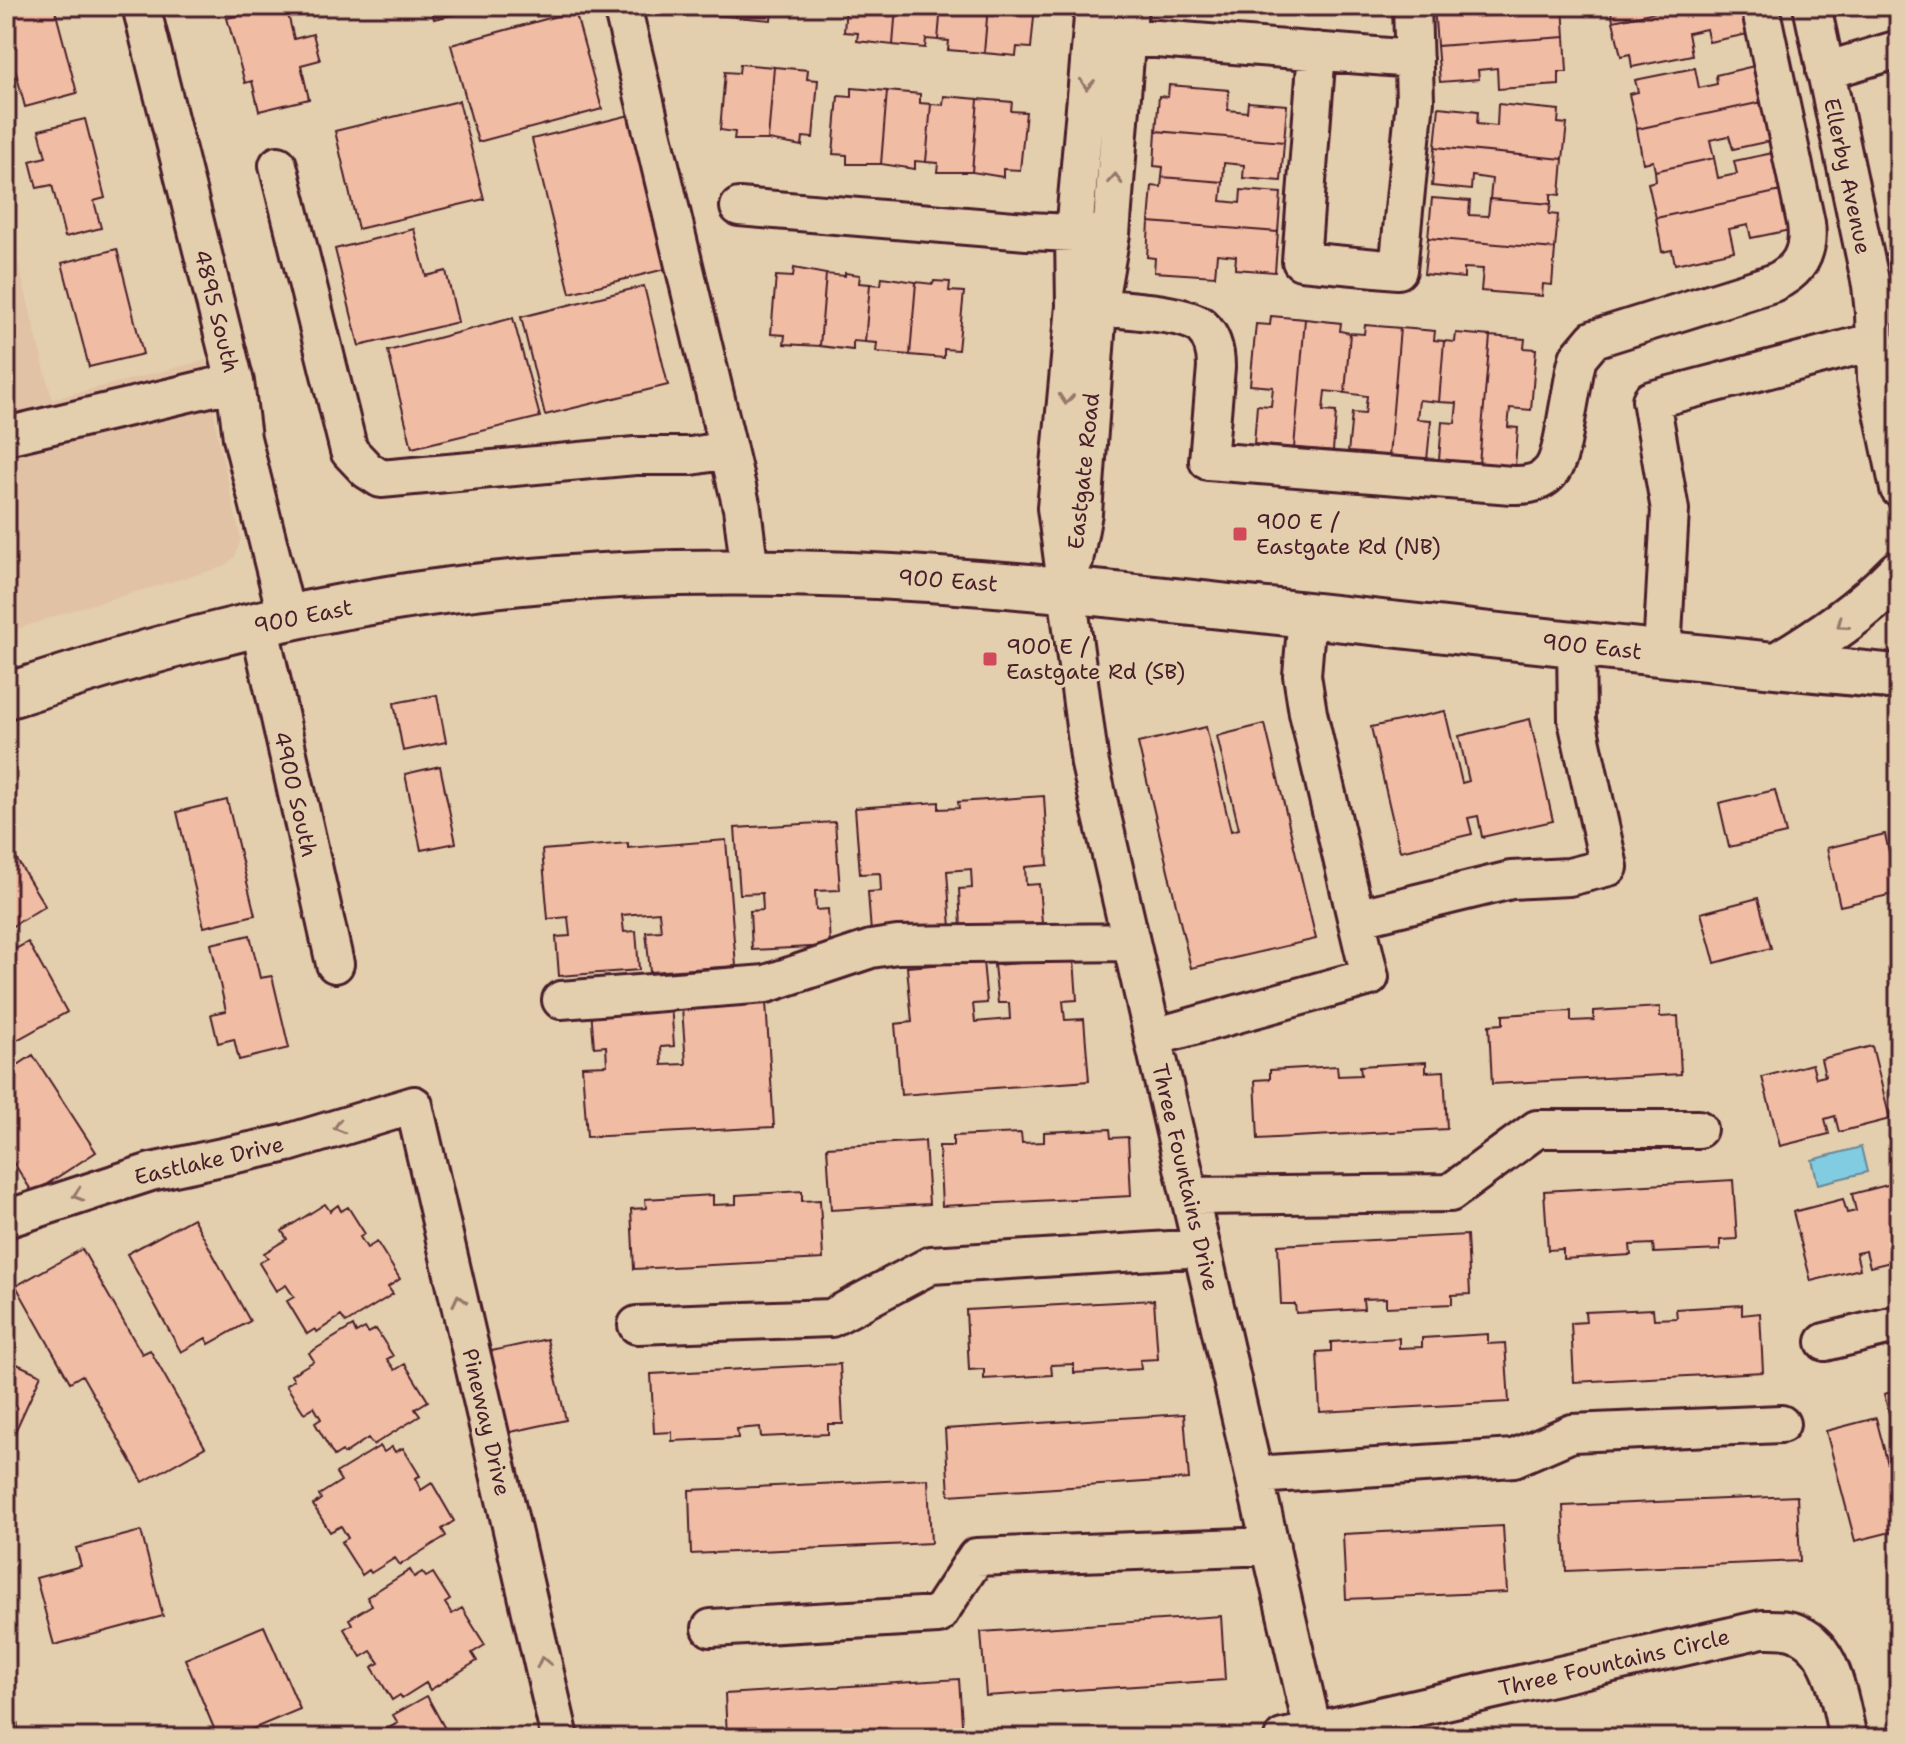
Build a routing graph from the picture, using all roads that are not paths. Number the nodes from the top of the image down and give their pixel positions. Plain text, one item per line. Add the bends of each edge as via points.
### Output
1 (141, 6) edge
2 (1412, 6) edge
3 (1760, 6) edge
4 (1812, 6) edge
5 (623, 10) dead end
6 (1110, 20) edge
7 (1899, 49) edge
8 (1317, 51) junction
9 (1414, 59) junction
10 (1825, 71) junction
11 (278, 165) dead end
12 (739, 207) dead end
13 (1074, 233) junction
14 (1111, 234) junction
15 (1086, 307) junction
16 (1876, 341) junction
17 (235, 382) junction
18 (1891, 412) edge
19 (6, 436) edge
20 (728, 450) junction
21 (1899, 489) edge
22 (750, 572) junction
23 (1899, 573) edge
24 (1069, 590) junction
25 (1307, 615) junction
26 (273, 621) junction
27 (1576, 644) junction
28 (1662, 652) junction
29 (1777, 665) junction
30 (1899, 677) edge
31 (6, 696) edge
32 (1356, 918) junction
33 (1131, 942) junction
34 (335, 964) dead end
35 (561, 1000) dead end
36 (1154, 1037) junction
37 (414, 1105) joint
38 (1698, 1129) dead end
39 (1190, 1196) junction
40 (6, 1219) edge
41 (1202, 1248) junction
42 (1899, 1324) edge
43 (637, 1325) dead end
44 (1825, 1342) dead end
45 (1781, 1424) dead end
46 (1255, 1475) junction
47 (1271, 1546) junction
48 (711, 1628) dead end
49 (1298, 1735) edge
50 (560, 1738) edge
51 (1848, 1738) edge

1 - 17 street, 4895 South
2 - 9 street
3 - 15 street via 1806,223 1802,261 1773,283 1594,339 1578,358 1557,464 1541,480 1520,486 1208,461 1216,355 1207,334 1189,320
4 - 10 street, Ellerby Avenue
5 - 20 street
6 - 8 street
6 -> 13 street, Eastgate Road
14 -> 6 street, Eastgate Road
7 - 10 street
8 - 9 street
8 - 9 street via 1301,261 1398,270 1415,100
10 - 16 street, Ellerby Avenue via 1871,285
11 - 20 street via 349,451 381,479
12 - 13 street
13 - 14 street
13 - 15 street, Eastgate Road
14 - 15 street, Eastgate Road
15 - 24 street, Eastgate Road via 1056,508
16 - 18 street, Ellerby Avenue via 1876,378
16 - 28 street via 1651,400 1670,510
17 - 19 street
17 - 26 street, 4895 South
18 - 21 street, Ellerby Avenue
20 - 22 street
22 - 24 main road, 900 East via 846,573
22 - 26 main road, 900 East via 520,582
23 -> 29 main road via 1845,622
24 - 25 main road, 900 East
24 - 33 street, Three Fountains Drive via 1090,764
25 - 27 main road, 900 East
25 - 32 street via 1302,675 1308,713
26 - 31 main road, 900 East
26 - 34 street, 4900 South
27 - 28 main road, 900 East
27 - 32 street via 1577,720 1609,867 1569,877 1511,880
28 - 29 main road, 900 East
29 - 30 main road, 900 East
32 - 36 street via 1370,977
33 - 35 street via 897,945 766,984
33 - 36 street, Three Fountains Drive
36 - 39 street, Three Fountains Drive
37 -> 40 street, Eastlake Drive via 288,1143 151,1172
50 -> 37 street, Pineway Drive
38 - 39 street via 1537,1129 1450,1193
39 - 41 street, Three Fountains Drive
41 - 43 street via 931,1265 831,1318
41 - 46 street, Three Fountains Drive
42 - 44 street
45 - 46 street via 1572,1433 1514,1458
46 - 47 street, Three Fountains Drive
47 - 48 street via 976,1557 938,1615
47 - 49 street, Three Fountains Drive
49 - 51 street, Three Fountains Circle via 1762,1629 1781,1629 1815,1645 1828,1666

